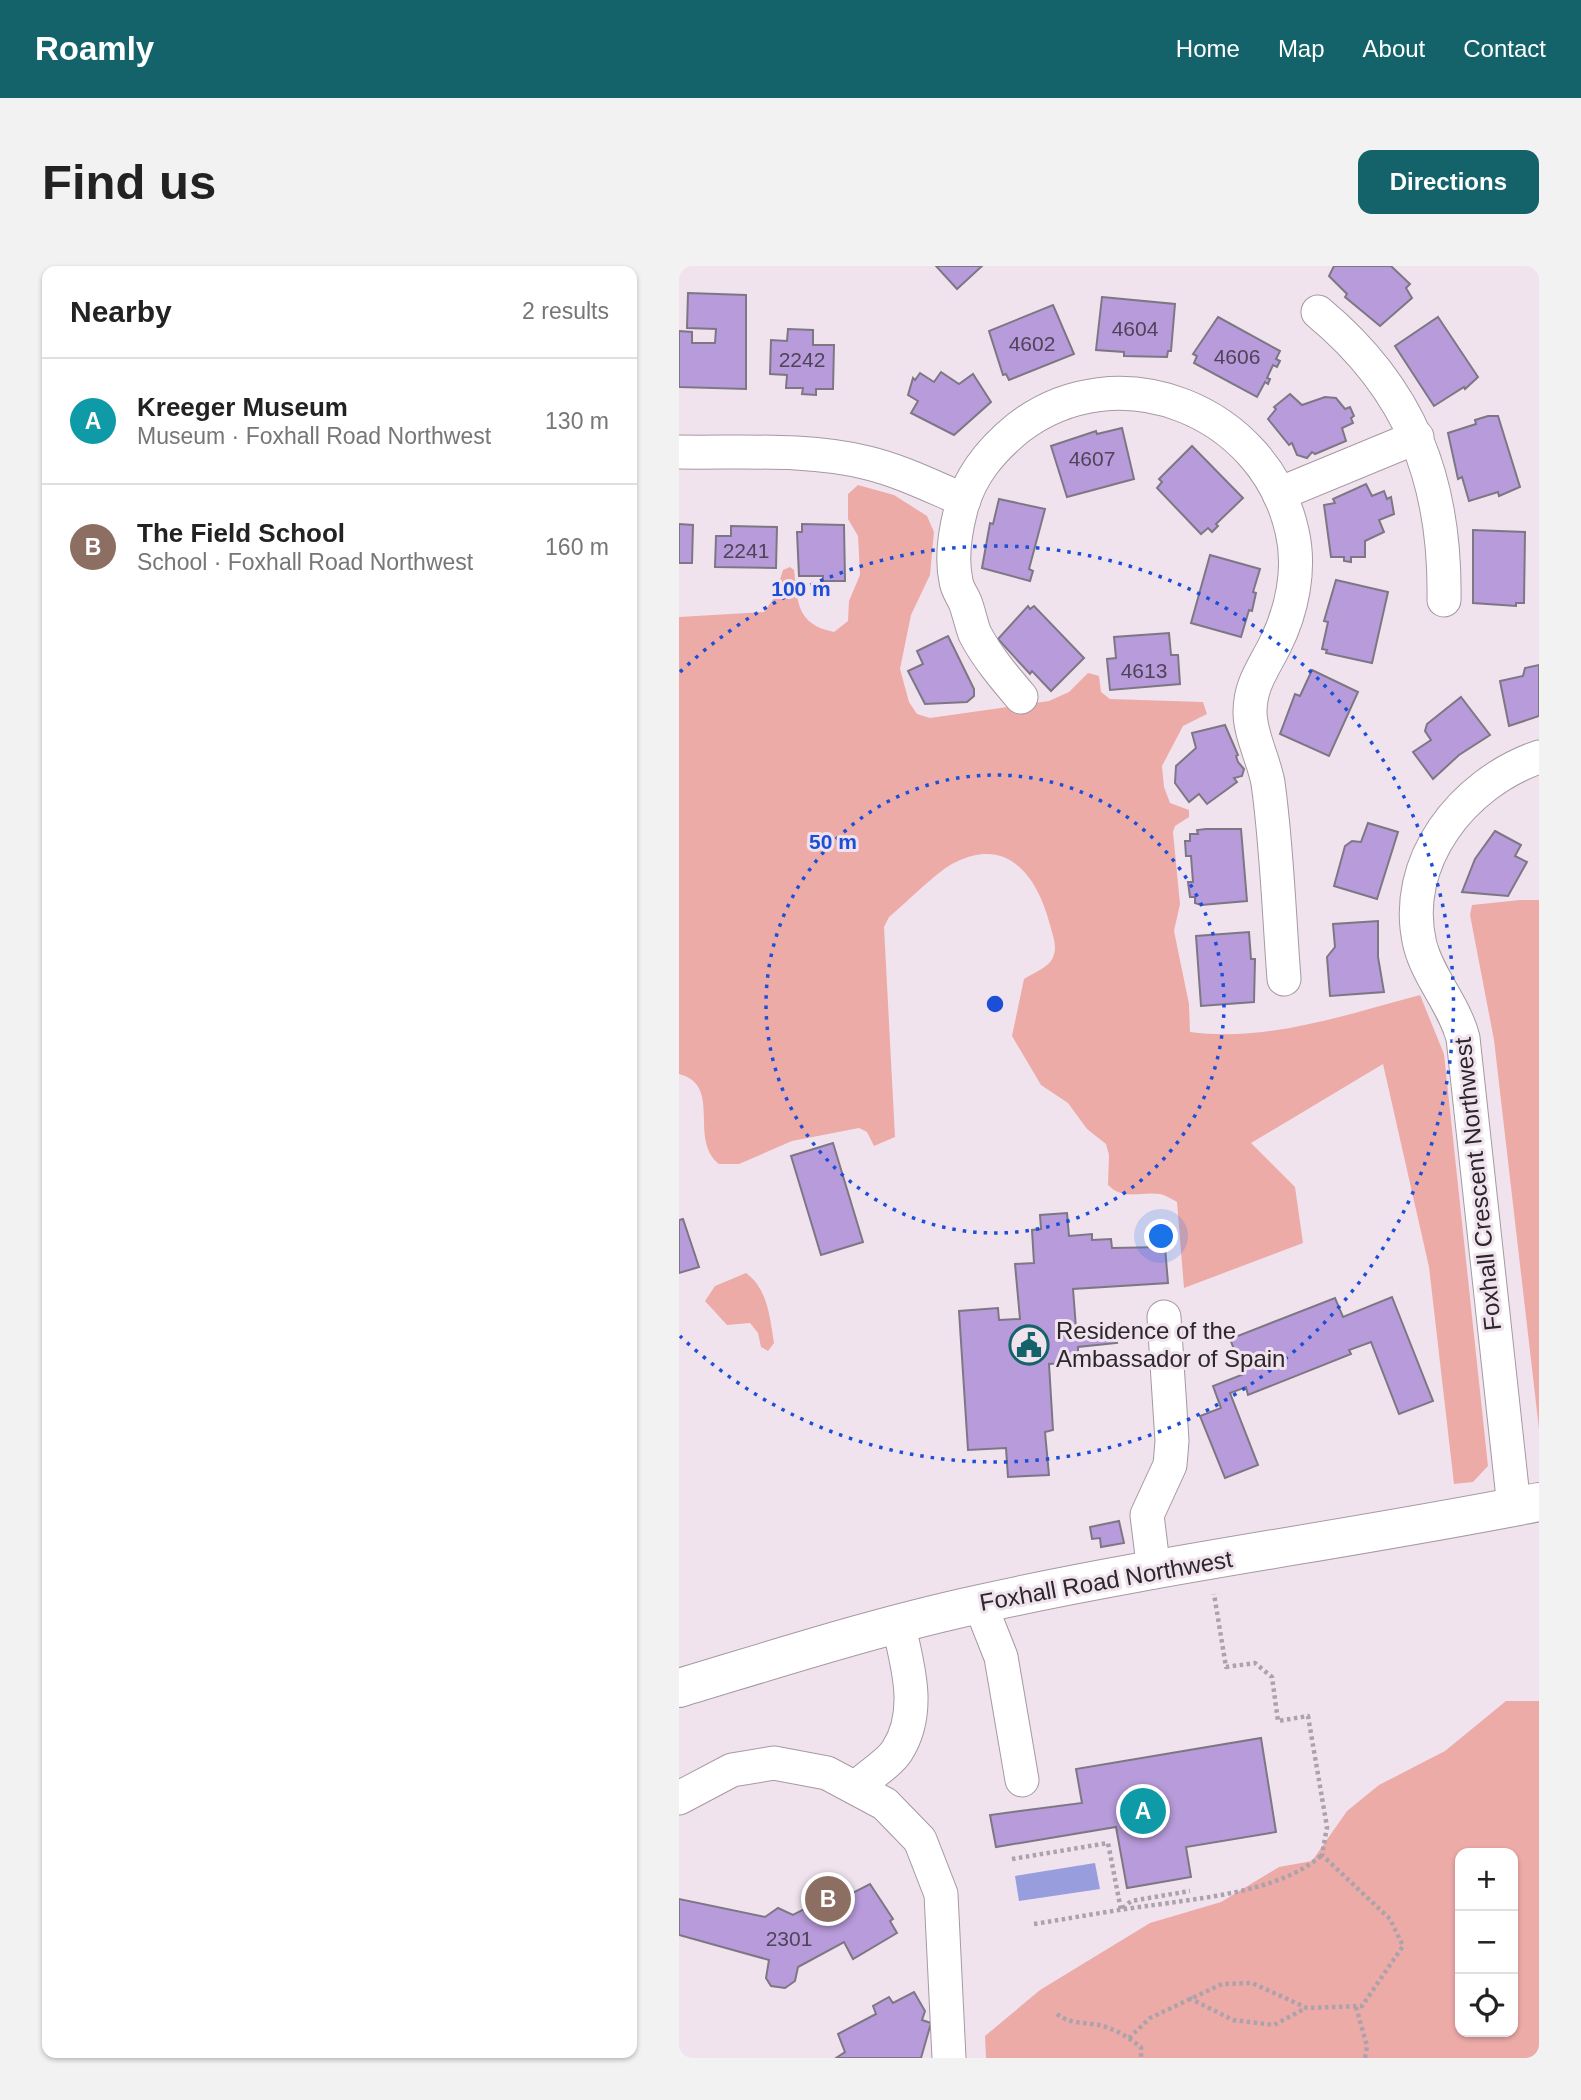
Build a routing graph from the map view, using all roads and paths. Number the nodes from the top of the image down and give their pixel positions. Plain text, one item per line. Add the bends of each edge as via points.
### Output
1 (1318, 312) dead end
2 (1417, 437) junction
3 (679, 452) edge
4 (1279, 494) junction
5 (964, 500) junction
6 (1444, 600) dead end
7 (1021, 697) dead end
8 (1539, 757) edge
9 (1284, 979) dead end
10 (1164, 1317) dead end
11 (1527, 1504) edge
12 (1154, 1572) junction
13 (1212, 1583) dead end
14 (979, 1604) junction
15 (898, 1623) junction
16 (679, 1688) edge
17 (1022, 1780) dead end
18 (856, 1788) junction
19 (682, 1796) edge
20 (1322, 1855) junction
21 (1012, 1859) dead end
22 (1190, 1891) dead end
23 (1121, 1910) junction
24 (1034, 1924) dead end
25 (1189, 1998) junction
26 (1356, 2007) junction
27 (1307, 2008) junction
28 (1057, 2014) dead end
29 (1129, 2038) junction
30 (950, 2058) edge
31 (1141, 2058) edge
32 (1365, 2058) edge

1 - 2 street via 1374,365
2 - 4 street
2 - 6 street via 1440,517
3 - 5 street via 848,458
4 - 5 street via 1254,455 1216,421 1163,397 1121,393 1079,398 1024,423 990,454
4 - 9 street via 1295,547 1293,586 1284,625 1251,692 1250,716 1269,793
5 - 7 street via 955,541 956,585 985,651
8 - 11 street, Foxhall Crescent Northwest via 1493,779 1450,819 1426,863 1416,912 1425,961 1459,1021 1463,1038
10 - 12 street via 1173,1441 1170,1465 1147,1515
11 - 12 main road, Foxhall Road Northwest
12 - 14 main road, Foxhall Road Northwest
13 - 20 path via 1226,1667 1255,1663 1272,1677 1278,1721 1308,1716 1327,1828
14 - 15 main road, Foxhall Road Northwest
14 - 17 street via 1002,1657
15 - 16 main road, Foxhall Road Northwest
15 - 18 street via 910,1672 912,1717 896,1752
18 - 19 street via 827,1773 774,1763 732,1770
18 - 30 street via 882,1801 919,1840 941,1894
20 - 23 path via 1276,1880 1211,1897
20 - 26 path via 1390,1919 1403,1946 1362,2006
21 - 23 path via 1108,1843
22 - 23 path via 1131,1901
23 - 24 path
25 - 27 path via 1222,1984 1252,1983
25 - 27 path via 1233,2020 1273,2025
25 - 29 path via 1150,2018
26 - 27 path
26 - 32 path via 1367,2046
28 - 29 path via 1067,2022 1106,2027
29 - 31 path via 1141,2047

